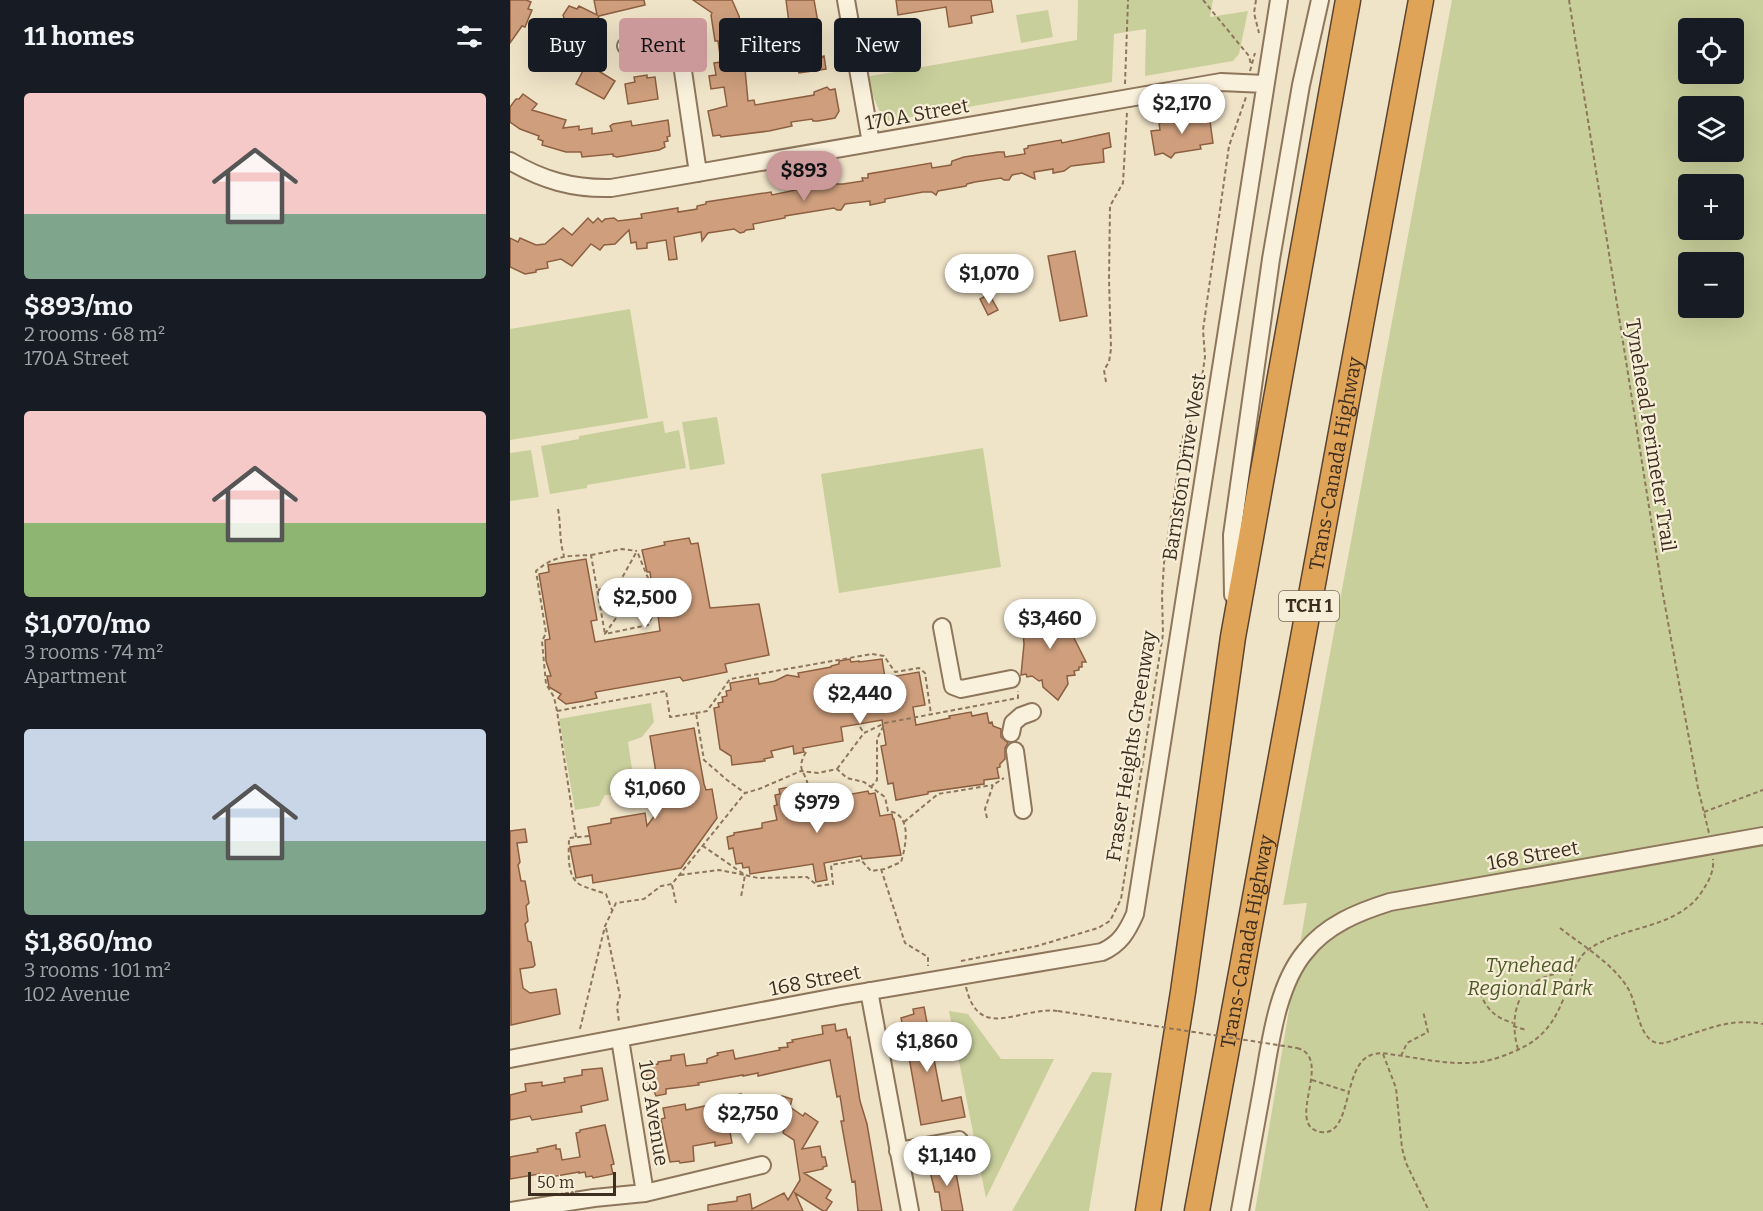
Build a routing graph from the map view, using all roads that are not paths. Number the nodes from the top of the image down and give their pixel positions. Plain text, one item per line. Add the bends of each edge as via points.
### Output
1 (846, 0) edge
2 (1279, 0) edge
3 (1320, 0) edge
4 (1348, 0) edge
5 (1421, 0) edge
6 (683, 72) edge
7 (1265, 84) junction
8 (871, 143) junction
9 (510, 160) edge
10 (698, 173) junction
11 (942, 627) dead end
12 (1233, 637) junction
13 (1015, 683) road end
14 (1032, 712) dead end
15 (1011, 733) dead end
16 (1015, 751) dead end
17 (1023, 810) dead end
18 (1763, 836) edge
19 (1123, 938) joint
20 (869, 991) junction
21 (620, 1039) junction
22 (510, 1059) edge
23 (959, 1140) dead end
24 (898, 1151) junction
25 (762, 1165) dead end
26 (645, 1193) junction
27 (512, 1211) edge
28 (910, 1211) edge
29 (1148, 1211) edge
30 (1197, 1211) edge
31 (1240, 1211) edge

1 - 8 street
2 - 7 street, Barnston Drive West
3 - 12 street via 1271,259 1234,524
4 - 12 highway
5 - 30 highway, Trans-Canada Highway / TCH 1
6 - 10 street
7 - 8 street, 170A Street via 1221,82
7 - 19 street, Barnston Drive West via 1135,914
8 - 10 street, 170A Street
9 - 10 street, 170A Street via 547,180 595,188
11 - 13 street via 953,686 961,689
12 - 29 highway
14 - 15 street via 1020,716
16 - 17 street
18 - 31 street, 168 Street via 1390,902 1339,922 1304,953 1290,976 1275,1018
19 - 20 street, 168 Street via 1102,952
20 - 21 street, 168 Street
20 - 24 street
21 - 22 street, 168 Street
21 - 26 street, 103 Avenue
23 - 24 street
24 - 28 street
25 - 26 street
26 - 27 street

